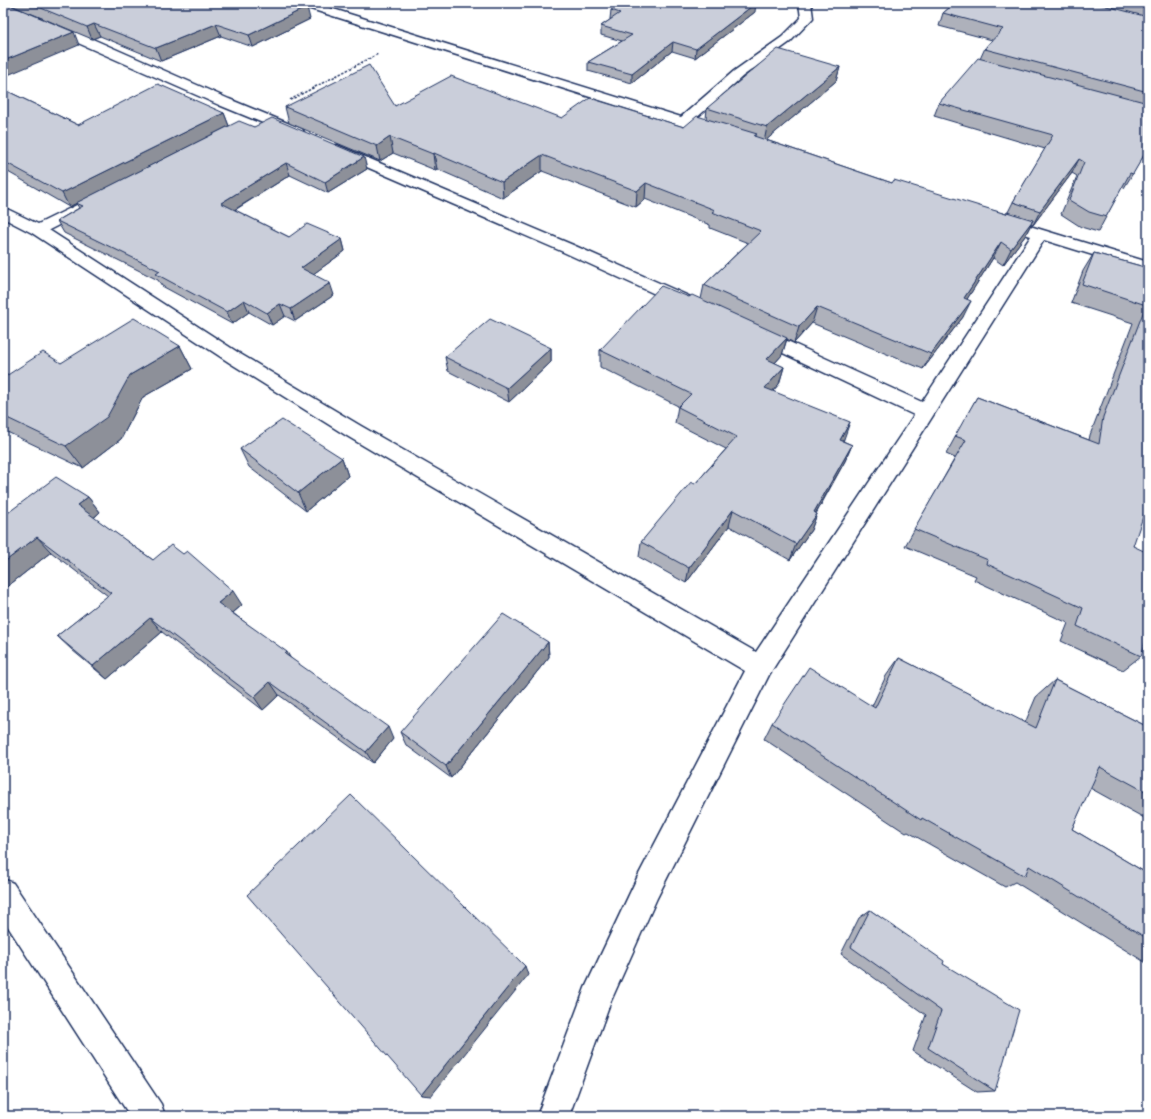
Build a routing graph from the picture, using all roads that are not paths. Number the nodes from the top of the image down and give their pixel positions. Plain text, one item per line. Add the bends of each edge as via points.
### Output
1 (302, 3) edge
2 (805, 3) edge
3 (3, 6) edge
4 (261, 117) junction
5 (684, 122) junction
6 (240, 127) edge
7 (730, 136) edge
8 (310, 138) edge
9 (324, 144) edge
10 (96, 200) edge
11 (3, 212) edge
12 (1010, 225) edge
13 (38, 230) junction
14 (1040, 234) junction
15 (1148, 267) edge
16 (697, 307) edge
17 (740, 326) edge
18 (926, 412) junction
19 (760, 667) junction
20 (3, 893) edge
21 (149, 1116) edge
22 (553, 1116) edge

1 - 5 street
2 - 5 street via 806,18 796,32 746,67
3 - 4 street
4 - 6 street
4 - 8 street
5 - 7 street
9 - 16 street via 567,248
10 - 13 street
11 - 13 street
12 - 14 street
13 - 19 street via 295,395
14 - 15 street
14 - 18 street
17 - 18 street
18 - 19 street
19 - 22 street via 647,888 596,999
20 - 21 street

